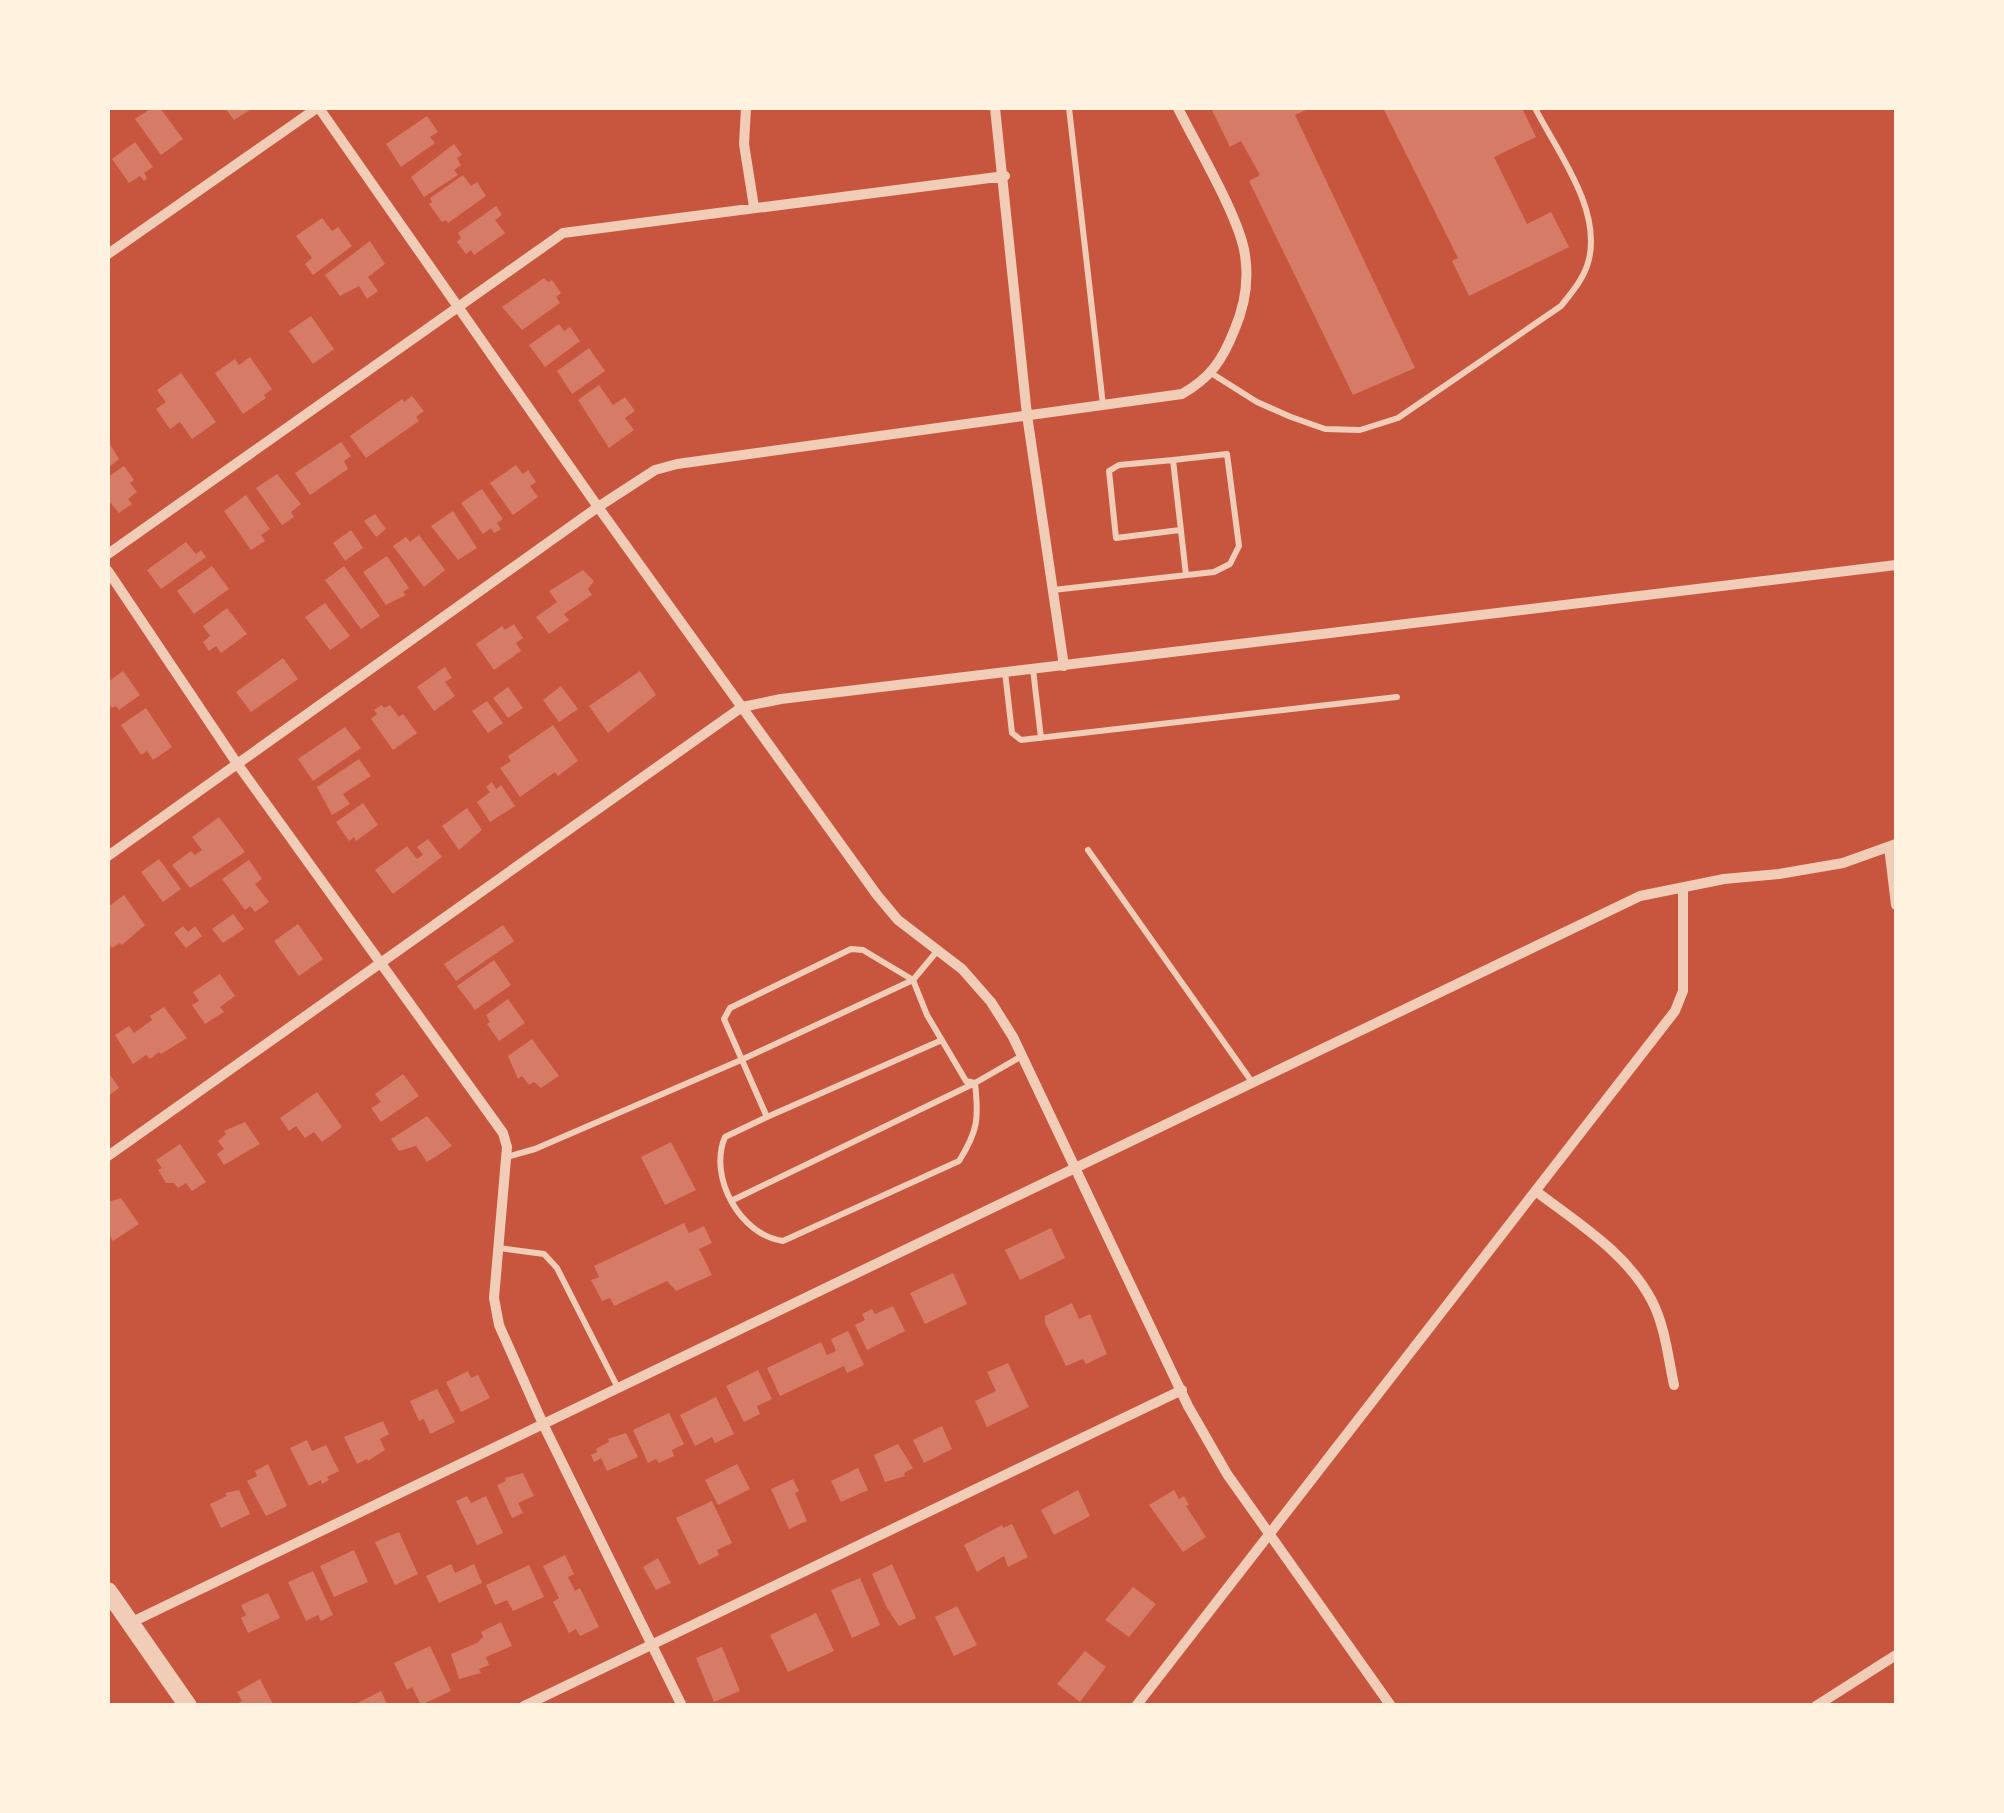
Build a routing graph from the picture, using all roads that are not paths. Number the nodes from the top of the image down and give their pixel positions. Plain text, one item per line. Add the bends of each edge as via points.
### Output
1 (318, 108) edge
2 (746, 108) edge
3 (996, 108) edge
4 (1068, 108) edge
5 (1178, 108) edge
6 (1535, 108) edge
7 (1005, 176) junction
8 (754, 208) junction
9 (108, 254) edge
10 (458, 306) junction
11 (1211, 373) junction
12 (1103, 406) junction
13 (1027, 416) junction
14 (1173, 460) junction
15 (598, 506) junction
16 (1180, 530) junction
17 (108, 554) edge
18 (1896, 565) edge
19 (108, 572) edge
20 (1186, 575) junction
21 (1053, 590) junction
22 (1064, 666) junction
23 (1033, 669) junction
24 (1005, 672) junction
25 (1397, 697) dead end
26 (742, 707) junction
27 (1041, 738) junction
28 (236, 762) junction
29 (1893, 846) edge
30 (1088, 850) dead end
31 (108, 856) edge
32 (1683, 888) junction
33 (1896, 905) edge
34 (938, 950) junction
35 (379, 965) junction
36 (912, 980) junction
37 (942, 1040) junction
38 (1022, 1056) junction
39 (742, 1060) junction
40 (1252, 1082) junction
41 (974, 1083) junction
42 (766, 1117) junction
43 (108, 1156) edge
44 (506, 1157) junction
45 (1074, 1168) junction
46 (1537, 1192) junction
47 (734, 1200) junction
48 (498, 1248) junction
49 (1674, 1385) dead end
50 (618, 1388) junction
51 (1182, 1390) junction
52 (544, 1424) junction
53 (1269, 1532) junction
54 (108, 1591) edge
55 (130, 1623) junction
56 (653, 1644) junction
57 (1896, 1655) edge
58 (188, 1706) edge
59 (524, 1706) edge
60 (682, 1706) edge
61 (1136, 1706) edge
62 (1391, 1706) edge
63 (1816, 1706) edge

1 - 9 street
1 - 10 street
2 - 8 street
3 - 7 street
4 - 12 lane
5 - 11 street via 1246,254 1242,311
6 - 11 lane via 1581,198 1591,234 1580,282 1562,306 1398,418 1360,430 1325,429 1291,417
7 - 8 street
7 - 13 street
8 - 10 street via 562,233
10 - 15 street
10 - 17 street
11 - 12 street via 1182,394
12 - 13 street
13 - 15 street via 677,464 655,470
13 - 21 street
14 - 16 lane
14 - 16 lane via 1109,471 1116,538
14 - 20 lane via 1227,454 1239,546 1230,564
15 - 26 street
15 - 28 street
16 - 20 lane
18 - 22 street
19 - 28 street
20 - 21 lane
21 - 22 street
22 - 23 street
23 - 24 street
23 - 27 lane
24 - 26 street
24 - 27 lane via 1012,733 1021,740
25 - 27 lane
26 - 34 street via 876,895
26 - 35 street
28 - 31 street
28 - 35 street
29 - 32 street via 1843,863
29 - 33 street
30 - 40 lane
32 - 40 street via 1640,896
32 - 46 street via 1683,992 1675,1011
34 - 36 lane
34 - 38 street via 991,1002
35 - 43 street
35 - 44 street via 479,1096 503,1134
36 - 37 lane
36 - 39 lane
36 - 39 lane via 852,949 730,1008 724,1019
37 - 41 lane via 966,1081
37 - 42 lane
38 - 41 lane
38 - 45 street
39 - 42 lane
39 - 44 lane
40 - 45 street
41 - 47 lane
41 - 47 lane via 978,1116 959,1161 784,1241 748,1227
42 - 47 lane via 725,1137 720,1176
44 - 48 street
45 - 50 street
45 - 51 street
46 - 49 street via 1618,1253 1652,1301
46 - 53 street
48 - 50 lane via 544,1254 557,1268
48 - 52 street via 499,1325
50 - 52 street
51 - 53 street via 1227,1474
51 - 56 street
52 - 55 street
52 - 56 street
53 - 61 street
53 - 62 street
54 - 55 street
55 - 58 street
56 - 59 street
56 - 60 street
57 - 63 street

